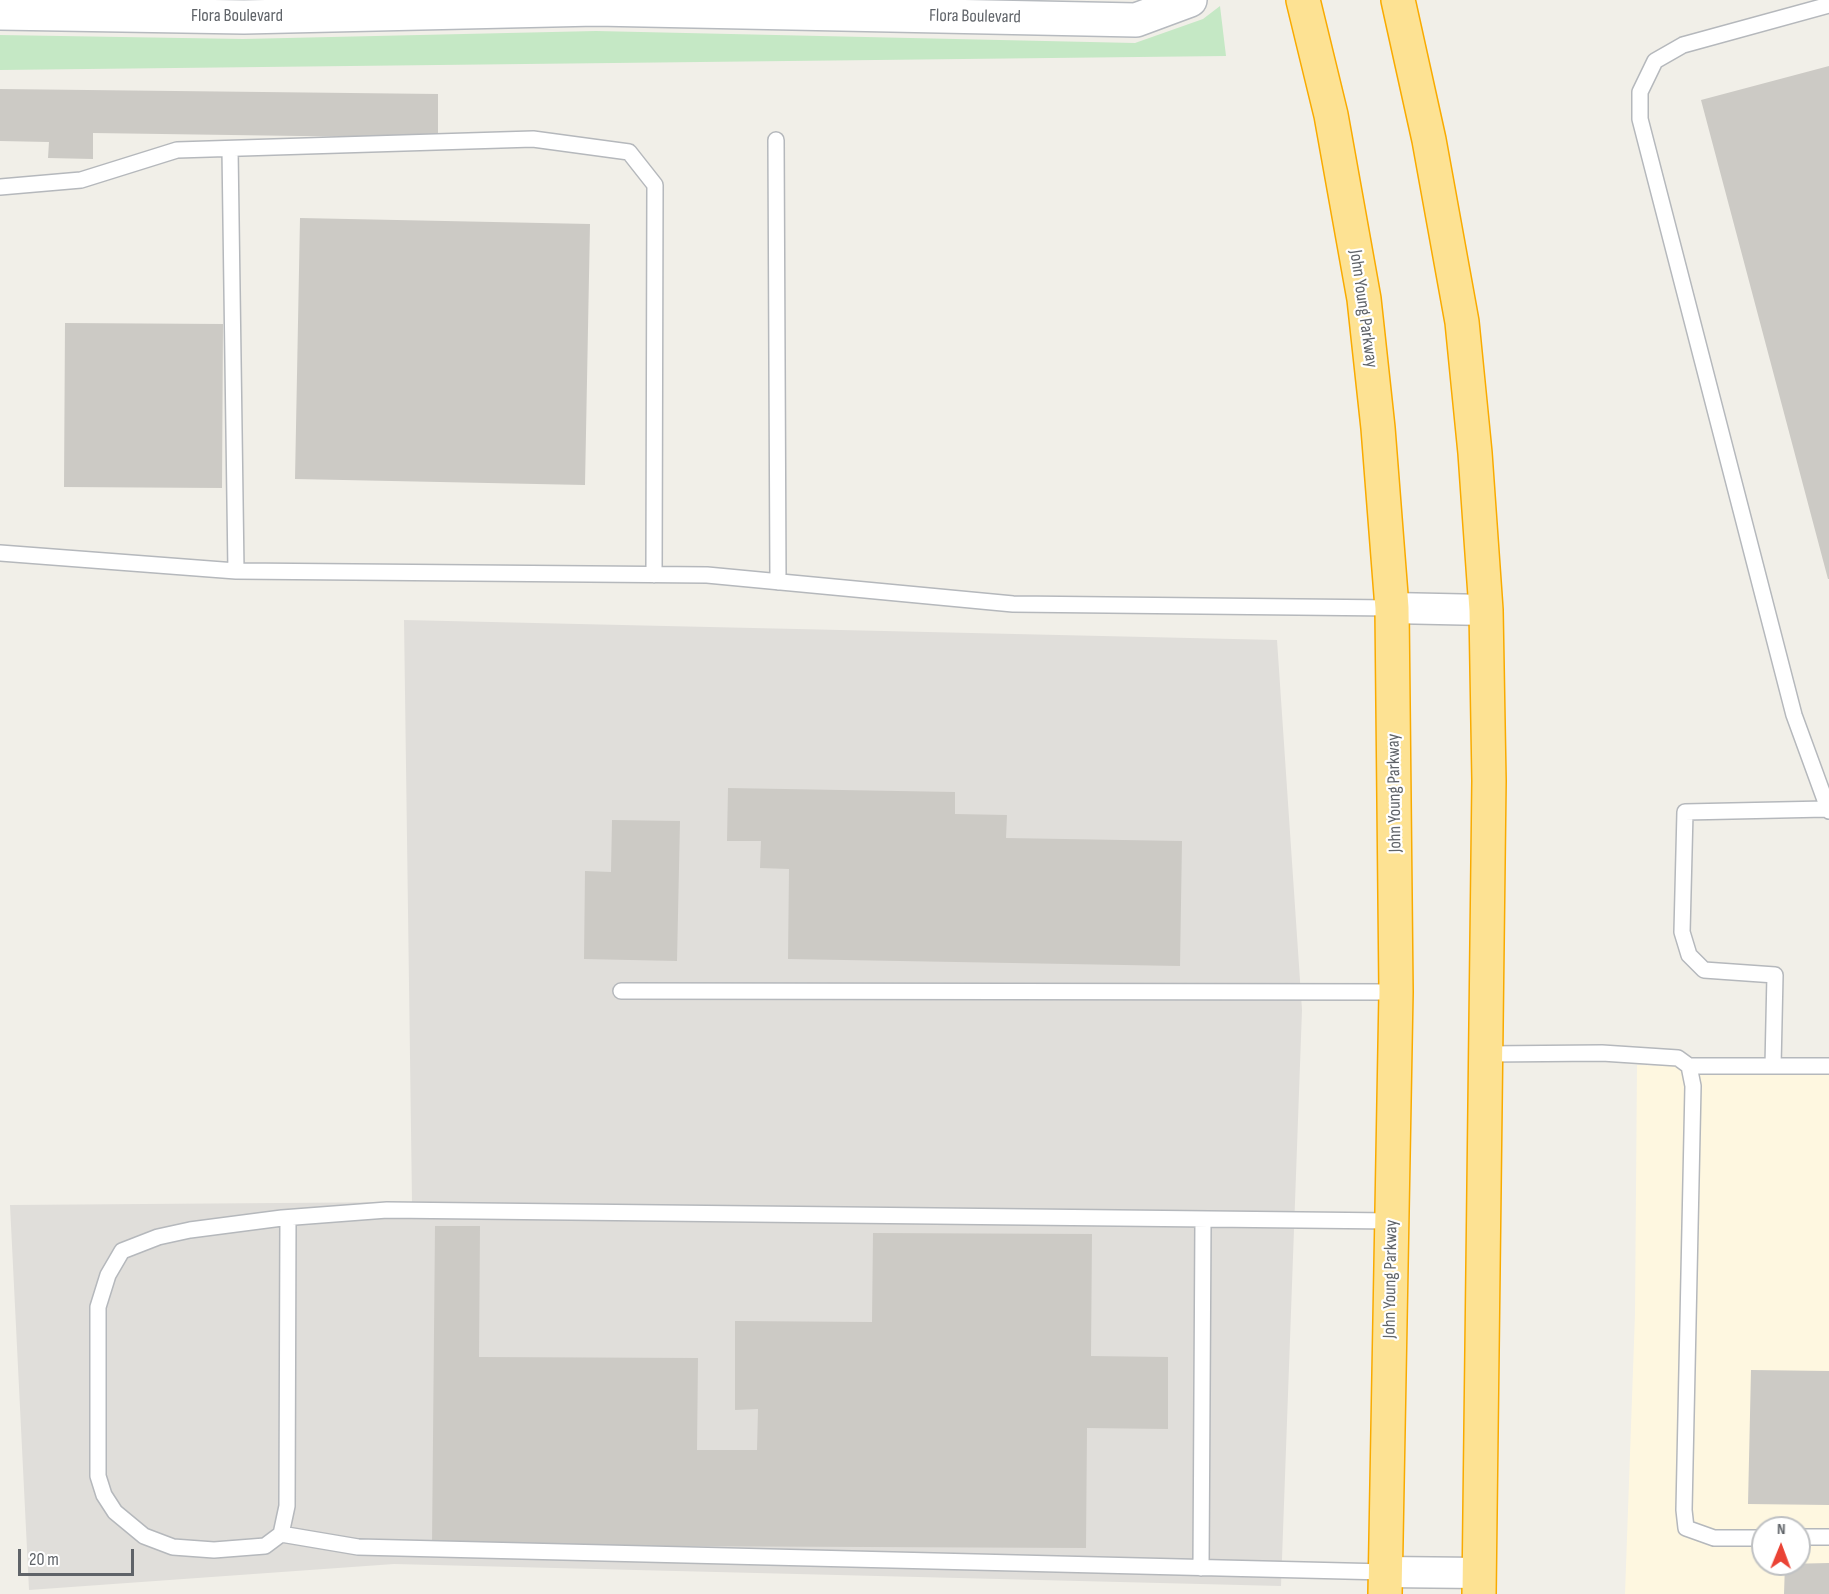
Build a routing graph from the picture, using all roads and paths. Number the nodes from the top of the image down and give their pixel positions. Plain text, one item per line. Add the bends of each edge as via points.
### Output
1 (1190, 0) edge
2 (1303, 0) edge
3 (1398, 0) edge
4 (1829, 5) edge
5 (0, 13) edge
6 (776, 140) dead end
7 (230, 149) junction
8 (0, 187) edge
9 (0, 553) edge
10 (236, 571) junction
11 (654, 575) junction
12 (778, 582) junction
13 (1392, 608) junction
14 (1486, 610) junction
15 (1828, 810) edge
16 (621, 992) dead end
17 (1396, 992) junction
18 (1487, 1054) junction
19 (1689, 1066) junction
20 (1773, 1066) junction
21 (1829, 1066) edge
22 (288, 1218) junction
23 (1203, 1220) junction
24 (1392, 1221) junction
25 (281, 1534) junction
26 (1829, 1537) edge
27 (1751, 1538) edge
28 (1811, 1538) edge
29 (1201, 1568) junction
30 (1385, 1583) edge
31 (1479, 1584) edge

1 - 5 street, Flora Boulevard via 1136,20 596,9 244,17
2 - 13 highway, John Young Parkway via 1331,115 1364,299
3 - 14 highway via 1429,140 1462,322
4 - 15 lane via 1683,45 1655,61 1640,92 1640,119 1788,692
6 - 12 lane
7 - 8 lane via 177,150 81,180
7 - 10 lane
7 - 11 lane via 533,139 629,152 655,185
9 - 10 lane
10 - 11 lane
11 - 12 lane
12 - 13 lane via 1013,604
13 - 14 street
13 - 17 highway, John Young Parkway
14 - 18 highway
15 - 20 lane via 1684,812 1682,932 1689,955 1704,969 1775,975
16 - 17 lane
17 - 24 highway, John Young Parkway
18 - 19 lane via 1602,1053 1678,1058
18 - 31 highway
19 - 20 lane
19 - 27 lane via 1693,1086 1686,1528 1714,1538
20 - 21 lane
22 - 23 lane via 387,1210
22 - 25 lane via 287,1506
22 - 25 lane via 190,1230 122,1251 108,1275 98,1307 98,1476 104,1495 126,1524 172,1547 214,1550 265,1546
23 - 24 lane
23 - 29 lane
24 - 30 highway, John Young Parkway
25 - 29 lane via 358,1546
26 - 28 lane
29 - 30 lane
30 - 31 street

